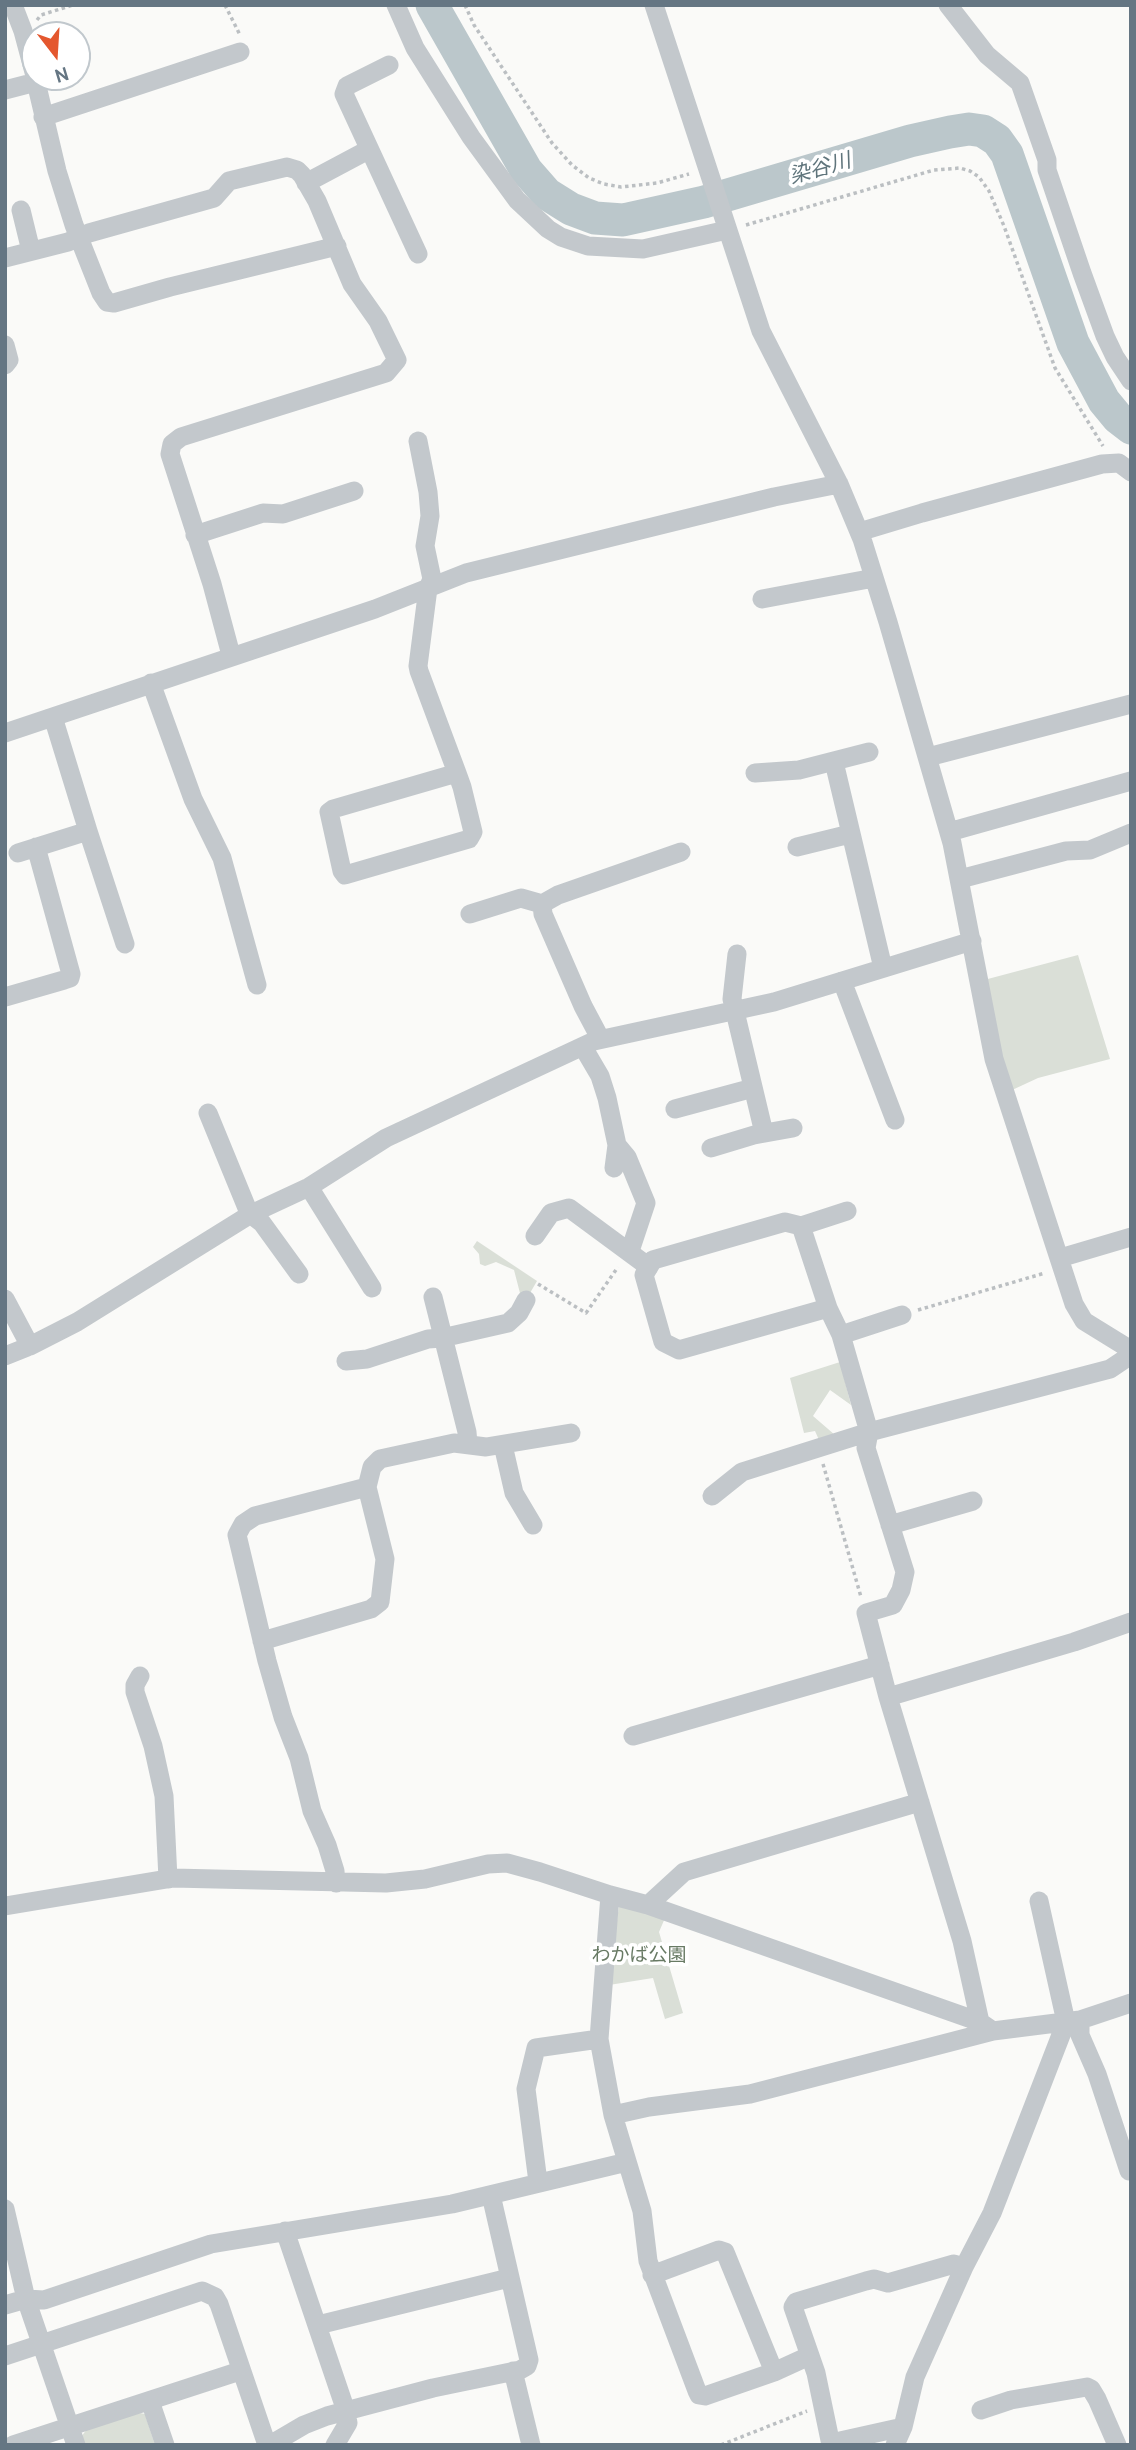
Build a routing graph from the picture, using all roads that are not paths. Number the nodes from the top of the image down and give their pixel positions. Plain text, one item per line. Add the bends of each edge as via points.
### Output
1 (13, 5) edge
2 (396, 5) edge
3 (654, 5) edge
4 (948, 5) edge
5 (21, 26) edge
6 (240, 52) road end
7 (389, 65) dead end
8 (38, 91) edge
9 (43, 117) junction
10 (368, 150) junction
11 (306, 183) junction
12 (21, 210) dead end
13 (726, 227) junction
14 (79, 238) junction
15 (337, 246) junction
16 (31, 251) junction
17 (418, 254) dead end
18 (5, 258) edge
19 (5, 345) edge
20 (5, 365) edge
21 (1131, 380) edge
22 (418, 441) dead end
23 (1131, 472) edge
24 (839, 484) junction
25 (355, 491) dead end
26 (859, 532) junction
27 (195, 534) junction
28 (874, 578) junction
29 (428, 588) junction
30 (762, 599) dead end
31 (231, 655) junction
32 (152, 683) junction
33 (1131, 704) edge
34 (53, 717) junction
35 (5, 733) edge
36 (869, 752) dead end
37 (928, 757) junction
38 (834, 762) junction
39 (457, 772) junction
40 (755, 773) dead end
41 (1131, 781) edge
42 (88, 831) junction
43 (949, 832) junction
44 (1131, 833) edge
45 (850, 834) junction
46 (797, 847) dead end
47 (681, 852) dead end
48 (960, 879) junction
49 (542, 904) junction
50 (470, 914) dead end
51 (972, 941) junction
52 (125, 944) dead end
53 (737, 954) dead end
54 (883, 968) junction
55 (842, 981) junction
56 (257, 985) dead end
57 (5, 998) edge
58 (735, 1012) junction
59 (592, 1042) junction
60 (753, 1088) junction
61 (675, 1110) dead end
62 (208, 1114) dead end
63 (895, 1120) dead end
64 (793, 1128) dead end
65 (764, 1133) junction
66 (617, 1146) junction
67 (711, 1147) dead end
68 (614, 1168) dead end
69 (309, 1187) junction
70 (848, 1211) dead end
71 (251, 1214) junction
72 (801, 1226) junction
73 (535, 1236) dead end
74 (1131, 1237) edge
75 (630, 1251) junction
76 (1062, 1263) junction
77 (649, 1267) junction
78 (299, 1274) dead end
79 (372, 1288) dead end
80 (531, 1291) road end
81 (433, 1297) dead end
82 (5, 1299) edge
83 (828, 1308) junction
84 (902, 1315) road end
85 (841, 1335) junction
86 (442, 1338) junction
87 (30, 1346) junction
88 (1131, 1353) edge
89 (5, 1356) edge
90 (346, 1361) dead end
91 (869, 1432) junction
92 (571, 1433) dead end
93 (468, 1444) junction
94 (503, 1445) junction
95 (367, 1487) junction
96 (712, 1496) dead end
97 (972, 1501) dead end
98 (533, 1525) dead end
99 (890, 1525) junction
100 (1131, 1622) edge
101 (262, 1641) junction
102 (880, 1665) junction
103 (140, 1676) dead end
104 (888, 1697) junction
105 (633, 1736) dead end
106 (920, 1802) junction
107 (168, 1879) junction
108 (336, 1884) junction
109 (610, 1895) junction
110 (1039, 1901) dead end
111 (648, 1905) junction
112 (5, 1906) edge
113 (1131, 2003) edge
114 (1073, 2021) junction
115 (987, 2027) junction
116 (599, 2039) junction
117 (613, 2115) junction
118 (627, 2162) junction
119 (1129, 2171) edge
120 (538, 2182) junction
121 (491, 2195) junction
122 (5, 2209) edge
123 (285, 2231) junction
124 (10, 2248) edge
125 (964, 2267) junction
126 (652, 2275) junction
127 (509, 2278) junction
128 (26, 2299) junction
129 (5, 2305) edge
130 (318, 2325) junction
131 (42, 2344) junction
132 (5, 2356) edge
133 (809, 2356) junction
134 (240, 2371) junction
135 (513, 2371) junction
136 (774, 2372) junction
137 (150, 2401) junction
138 (981, 2410) dead end
139 (346, 2411) junction
140 (73, 2435) edge
141 (899, 2436) edge
142 (831, 2444) edge
143 (13, 2445) edge
144 (164, 2445) edge
145 (269, 2445) edge
146 (335, 2445) edge
147 (531, 2445) edge
148 (1117, 2445) edge

1 - 5 street
2 - 13 street via 415,48 471,137 517,200 548,229 588,246 643,249
3 - 13 street
4 - 21 street via 987,55 1020,83 1101,323 1115,358
6 - 9 street
7 - 10 street via 347,86 344,94
8 - 9 street
9 - 14 street
10 - 11 street
10 - 17 street
11 - 14 street via 297,170 287,167 229,181 214,198
11 - 15 street
12 - 16 street
13 - 24 street via 761,331
14 - 15 street via 101,293 111,303
14 - 16 street
15 - 27 street via 352,284 396,355 395,364 380,375 176,440 170,454
16 - 18 street
19 - 20 street via 9,360
22 - 29 street via 430,516 425,538 432,579
23 - 26 street via 1113,463
24 - 26 street
24 - 29 street via 585,542 466,573
25 - 27 street via 283,514 263,513
26 - 28 street
27 - 31 street
28 - 30 street
28 - 37 street
29 - 31 street
29 - 39 street via 418,666
31 - 32 street
32 - 34 street
32 - 56 street via 194,799 222,858
33 - 37 street
34 - 35 street
34 - 42 street
36 - 38 street
37 - 43 street
38 - 40 street
38 - 45 street
39 - 39 street via 473,832 469,839 345,875 342,872 329,812
41 - 43 street
42 - 52 street
42 - 57 street via 27,850 70,978
43 - 48 street
44 - 48 street via 1090,850 1066,851
45 - 46 street
45 - 54 street
47 - 49 street
48 - 51 street
49 - 50 street via 521,898
49 - 59 street via 542,914 583,1006
51 - 54 street
51 - 76 street via 994,1059
53 - 58 street via 732,993
54 - 55 street
55 - 58 street
55 - 63 street
58 - 59 street
58 - 60 street
59 - 66 street
59 - 69 street via 393,1135
60 - 61 street
60 - 65 street
62 - 71 street
64 - 65 street
65 - 67 street
66 - 68 street
66 - 75 street via 627,1157 646,1203
69 - 71 street
69 - 79 street
70 - 72 street
71 - 78 street
71 - 87 street
72 - 77 street via 785,1222 653,1260
72 - 83 street
73 - 75 street via 551,1213 569,1208
74 - 76 street
75 - 77 street
76 - 88 street via 1084,1321
77 - 83 street via 645,1275 663,1342 679,1350
80 - 86 street via 508,1323
81 - 86 street
82 - 87 street
83 - 85 street
84 - 85 street
85 - 91 street
86 - 90 street
86 - 93 street
87 - 89 street
88 - 91 street via 1110,1369
91 - 96 street via 742,1472
91 - 99 street via 866,1448
92 - 94 street
93 - 94 street
93 - 95 street via 380,1459 372,1467
94 - 98 street via 516,1500
95 - 101 street via 385,1559 380,1602 371,1609
95 - 101 street via 256,1516 239,1529
97 - 99 street
99 - 102 street via 905,1572 894,1605 866,1613
100 - 104 street
101 - 108 street
102 - 104 street
102 - 105 street
103 - 107 street via 135,1692 164,1796
104 - 106 street
106 - 111 street via 684,1872
106 - 115 street
107 - 108 street
107 - 112 street
108 - 109 street via 410,1881 496,1863
109 - 111 street
109 - 116 street
110 - 114 street
111 - 115 street
113 - 114 street
114 - 115 street
114 - 119 street via 1097,2074
114 - 125 street via 992,2213
115 - 117 street via 769,2090
116 - 117 street
116 - 120 street via 536,2048 526,2089
117 - 118 street
118 - 120 street
118 - 126 street via 642,2211
120 - 121 street
121 - 123 street
121 - 127 street
122 - 124 street
123 - 128 street via 194,2249 44,2300
123 - 130 street
124 - 128 street
125 - 133 street via 954,2264 888,2283 874,2279 796,2302 793,2307
125 - 141 street via 915,2377
126 - 136 street via 699,2395
126 - 136 street via 719,2250 726,2252
127 - 130 street
127 - 135 street via 528,2360 527,2366
128 - 129 street
128 - 131 street
130 - 139 street
131 - 132 street
131 - 134 street via 202,2291 219,2304
131 - 140 street
133 - 136 street
133 - 142 street
134 - 137 street
134 - 145 street
135 - 139 street
135 - 147 street
137 - 140 street
137 - 144 street
138 - 148 street via 1087,2387
139 - 145 street via 312,2421
139 - 146 street via 348,2423
140 - 143 street
141 - 142 street

